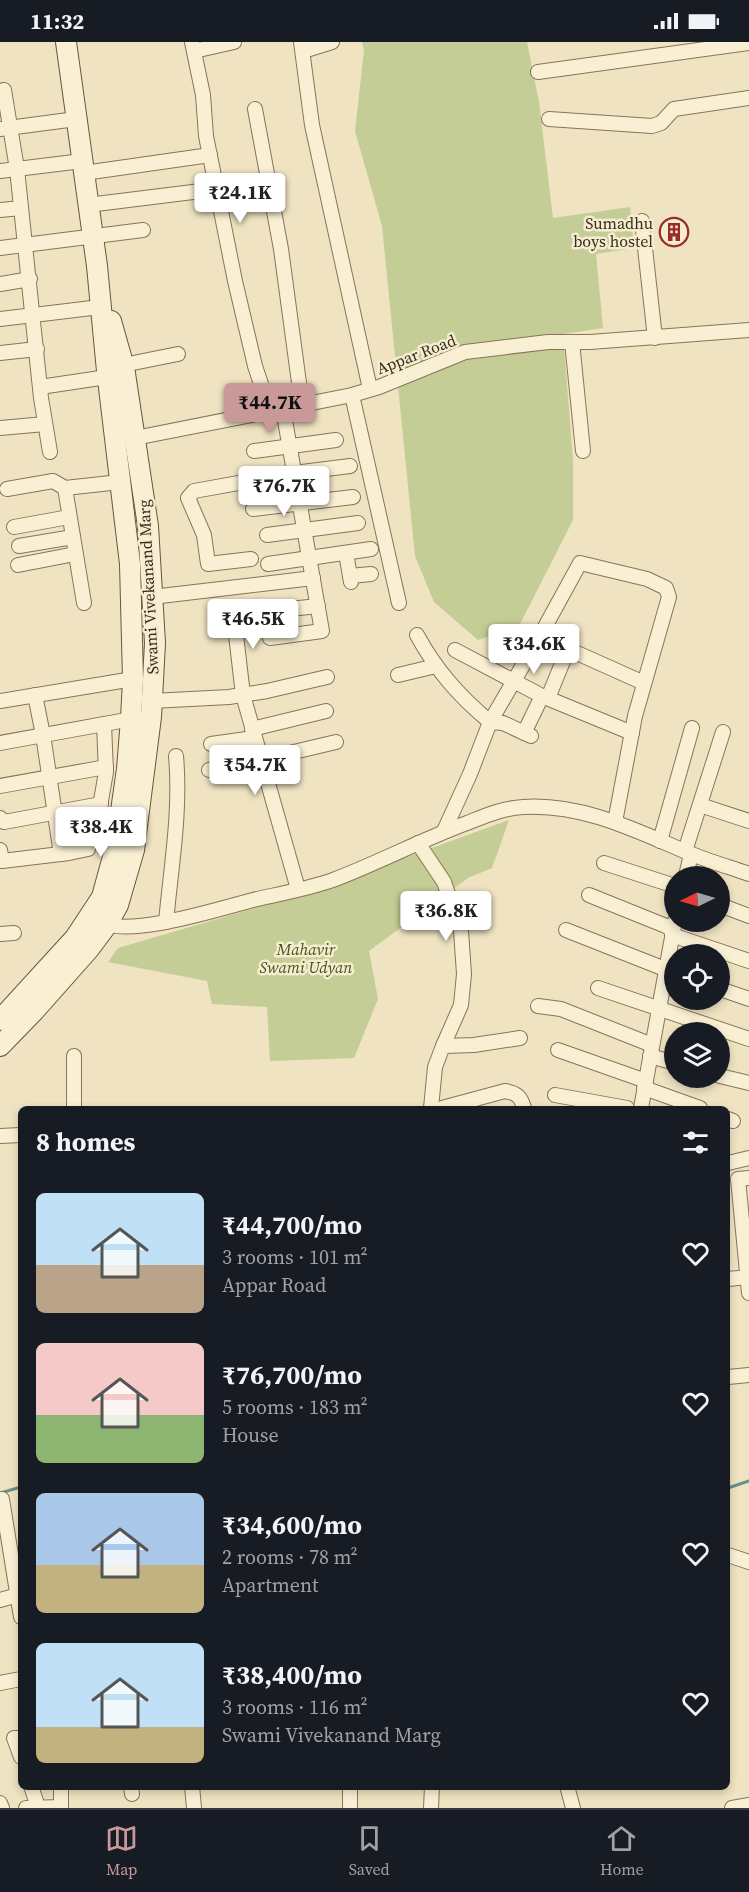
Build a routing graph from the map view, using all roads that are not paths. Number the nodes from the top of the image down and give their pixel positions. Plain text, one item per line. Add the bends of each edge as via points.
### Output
1 (66, 42) edge
2 (234, 42) edge
3 (332, 42) edge
4 (749, 43) edge
5 (193, 46) edge
6 (302, 46) edge
7 (538, 72) dead end
8 (4, 90) dead end
9 (749, 98) edge
10 (255, 109) dead end
11 (76, 119) junction
12 (549, 119) dead end
13 (5, 128) edge
14 (210, 155) junction
15 (83, 167) junction
16 (17, 169) junction
17 (0, 171) edge
18 (217, 189) junction
19 (88, 205) junction
20 (21, 208) junction
21 (0, 210) edge
22 (642, 221) dead end
23 (143, 230) dead end
24 (93, 236) junction
25 (26, 244) junction
26 (0, 248) edge
27 (97, 266) junction
28 (30, 279) junction
29 (0, 284) edge
30 (100, 307) junction
31 (33, 316) junction
32 (0, 319) edge
33 (749, 330) edge
34 (654, 338) junction
35 (572, 342) junction
36 (37, 349) junction
37 (0, 353) edge
38 (178, 354) dead end
39 (123, 365) junction
40 (107, 377) junction
41 (40, 387) junction
42 (370, 389) junction
43 (352, 395) junction
44 (302, 405) junction
45 (276, 410) junction
46 (45, 423) junction
47 (0, 428) edge
48 (135, 438) junction
49 (336, 441) dead end
50 (290, 448) junction
51 (254, 451) dead end
52 (583, 451) dead end
53 (50, 452) dead end
54 (350, 466) dead end
55 (294, 473) junction
56 (120, 482) junction
57 (65, 488) junction
58 (7, 489) dead end
59 (353, 497) dead end
60 (300, 504) junction
61 (253, 509) dead end
62 (69, 517) junction
63 (358, 524) dead end
64 (14, 527) dead end
65 (304, 531) junction
66 (267, 535) dead end
67 (73, 537) junction
68 (19, 546) dead end
69 (371, 549) dead end
70 (346, 553) junction
71 (75, 554) junction
72 (251, 559) dead end
73 (309, 559) junction
74 (268, 564) dead end
75 (18, 566) dead end
76 (371, 574) dead end
77 (313, 578) junction
78 (152, 597) junction
79 (84, 603) dead end
80 (399, 603) dead end
81 (318, 606) junction
82 (271, 611) dead end
83 (220, 619) dead end
84 (417, 635) dead end
85 (540, 636) junction
86 (270, 638) dead end
87 (568, 649) junction
88 (455, 650) dead end
89 (436, 666) junction
90 (398, 675) dead end
91 (327, 677) dead end
92 (133, 679) junction
93 (513, 682) junction
94 (644, 683) junction
95 (243, 694) junction
96 (35, 695) junction
97 (545, 697) junction
98 (0, 702) edge
99 (152, 709) junction
100 (327, 711) dead end
101 (131, 719) junction
102 (490, 722) junction
103 (104, 724) junction
104 (692, 728) dead end
105 (723, 732) dead end
106 (632, 733) junction
107 (253, 734) junction
108 (43, 735) junction
109 (336, 742) dead end
110 (0, 743) edge
111 (211, 744) dead end
112 (177, 756) dead end
113 (260, 760) junction
114 (106, 767) junction
115 (209, 770) dead end
116 (50, 777) junction
117 (0, 786) edge
118 (100, 804) junction
119 (700, 805) junction
120 (55, 813) junction
121 (0, 818) edge
122 (749, 821) edge
123 (615, 822) junction
124 (444, 831) junction
125 (660, 841) junction
126 (418, 843) junction
127 (0, 850) edge
128 (688, 852) junction
129 (61, 854) junction
130 (604, 862) dead end
131 (687, 866) edge
132 (749, 874) edge
133 (664, 882) edge
134 (298, 889) junction
135 (589, 895) dead end
136 (730, 909) edge
137 (749, 916) edge
138 (98, 920) junction
139 (166, 922) junction
140 (664, 925) edge
141 (566, 930) dead end
142 (680, 932) edge
143 (749, 961) edge
144 (664, 969) edge
145 (598, 988) dead end
146 (664, 991) edge
147 (730, 992) edge
148 (749, 999) edge
149 (538, 1006) dead end
150 (659, 1008) junction
151 (0, 1020) edge
152 (520, 1038) dead end
153 (749, 1039) edge
154 (0, 1046) edge
155 (442, 1046) junction
156 (558, 1050) dead end
157 (651, 1051) junction
158 (74, 1056) dead end
159 (664, 1058) edge
160 (730, 1078) edge
161 (749, 1083) edge
162 (645, 1085) junction
163 (555, 1095) dead end
164 (74, 1106) edge
165 (431, 1106) edge
166 (449, 1106) edge
167 (523, 1106) edge
168 (616, 1106) edge
169 (641, 1106) edge
170 (695, 1106) edge
171 (18, 1135) edge
172 (0, 1136) edge
173 (749, 1158) edge
174 (730, 1163) edge
175 (749, 1178) edge
176 (748, 1277) edge
177 (730, 1279) edge
178 (749, 1293) edge
179 (749, 1375) edge
180 (730, 1377) edge
181 (2, 1499) dead end
182 (730, 1556) edge
183 (749, 1562) edge
184 (18, 1583) edge
185 (18, 1595) edge
186 (0, 1600) edge
187 (18, 1680) edge
188 (0, 1683) edge
189 (18, 1738) edge
190 (18, 1749) edge
191 (31, 1790) edge
192 (61, 1790) edge
193 (192, 1790) edge
194 (350, 1790) edge
195 (432, 1790) edge
196 (568, 1790) edge
197 (0, 1803) edge
198 (749, 1805) edge
199 (2, 1808) edge
200 (32, 1808) edge
201 (194, 1808) edge
202 (350, 1808) edge
203 (431, 1808) edge
204 (573, 1808) edge
205 (732, 1808) edge

1 - 11 main road, Swami Vivekanand Marg
2 - 5 street
3 - 6 street
4 - 7 street
5 - 14 street
6 - 42 street via 312,125
8 - 13 street
9 - 12 street via 674,109 661,123 652,126
10 - 44 street via 281,249
11 - 13 street
11 - 15 main road, Swami Vivekanand Marg
13 - 16 street
14 - 15 street
14 - 18 street
15 - 16 street
15 - 19 main road, Swami Vivekanand Marg
16 - 17 street
16 - 20 street
18 - 19 street
18 - 45 street via 245,329 262,390
19 - 24 main road, Swami Vivekanand Marg
20 - 21 street
20 - 25 street
22 - 34 street
23 - 24 street
24 - 25 street
24 - 27 main road, Swami Vivekanand Marg
25 - 26 street
25 - 28 street
27 - 30 main road, Swami Vivekanand Marg
27 - 39 main road, Swami Vivekanand Marg
28 - 29 street
28 - 31 street
30 - 31 street
30 - 40 main road, Swami Vivekanand Marg
31 - 32 street
31 - 36 street
33 - 34 street, Appar Road
34 - 35 street, Appar Road
35 - 42 street, Appar Road via 465,352
35 - 52 street
36 - 37 street
36 - 41 street
38 - 39 street
39 - 48 main road, Swami Vivekanand Marg
40 - 41 street
40 - 56 main road, Swami Vivekanand Marg
41 - 46 street
42 - 43 street, Appar Road
43 - 44 street, Appar Road
43 - 80 street
44 - 45 street, Appar Road
45 - 48 street, Appar Road
45 - 50 street
46 - 47 street
46 - 53 street
48 - 78 main road, Swami Vivekanand Marg via 148,526
49 - 50 street
50 - 51 street
50 - 55 street
54 - 55 street
55 - 60 street
55 - 72 street via 194,491 188,496 204,535 208,564
56 - 57 street
56 - 92 main road, Swami Vivekanand Marg via 130,564
57 - 58 street via 52,481
57 - 62 street
59 - 60 street
60 - 61 street
60 - 65 street
62 - 64 street
62 - 67 street
63 - 65 street
65 - 66 street
65 - 73 street
67 - 68 street
67 - 71 street
69 - 70 street
70 - 73 street
70 - 76 street via 350,579
71 - 75 street
71 - 79 street
73 - 74 street
73 - 77 street
77 - 78 street
77 - 81 street
78 - 99 main road, Swami Vivekanand Marg
81 - 82 street
81 - 86 street via 322,631
83 - 95 street via 220,626 236,635
84 - 89 street
85 - 87 street
85 - 93 street
85 - 94 street via 580,563 658,583 666,588 669,597
87 - 94 street
87 - 97 street
88 - 93 street
89 - 90 street
89 - 102 street
91 - 95 street
92 - 96 street
92 - 101 main road, Swami Vivekanand Marg
93 - 97 street
93 - 102 street
94 - 106 street
95 - 99 street
95 - 107 street
96 - 98 street
96 - 108 street
97 - 102 street via 527,734 503,723
97 - 106 street
99 - 101 street
99 - 138 main road, Swami Vivekanand Marg via 134,850 118,905
100 - 107 street
101 - 103 street
101 - 138 main road, Swami Vivekanand Marg via 116,846
102 - 124 street
103 - 108 street
103 - 114 street
104 - 125 street
105 - 119 street
106 - 123 street
107 - 111 street
107 - 113 street
108 - 110 street
108 - 116 street
109 - 113 street
112 - 139 street via 176,830
113 - 115 street
113 - 134 street
114 - 116 street
114 - 118 street
116 - 117 street
116 - 120 street
118 - 120 street
118 - 129 street via 88,849
119 - 122 street
119 - 128 street
120 - 121 street via 4,822
120 - 129 street
123 - 124 street via 578,812 523,807 497,811
123 - 125 street
124 - 126 street
125 - 128 street
126 - 134 street via 332,880
126 - 155 street via 444,882 461,931 461,1005
127 - 129 street via 2,861
128 - 131 street
128 - 132 street
130 - 133 street
134 - 139 street
135 - 140 street
136 - 137 street
138 - 139 street via 131,926
138 - 151 main road, Swami Vivekanand Marg via 75,938
138 - 154 main road, Swami Vivekanand Marg via 89,949
141 - 144 street
142 - 143 street
145 - 150 street
146 - 150 street
147 - 148 street
149 - 157 street via 561,1009
150 - 153 street
150 - 157 street
152 - 155 street
155 - 165 street via 435,1067
156 - 162 street
157 - 159 street
157 - 162 street
158 - 164 street
160 - 161 street
162 - 169 street
162 - 170 street
163 - 168 street
166 - 167 street via 505,1091 521,1098
171 - 172 street
173 - 174 street
175 - 176 street via 738,1179
176 - 177 street
176 - 178 street
179 - 180 street
181 - 184 street
182 - 183 street
185 - 186 street
187 - 188 street
189 - 190 street via 14,1738
191 - 200 street
192 - 200 street via 61,1807
193 - 201 street
194 - 202 street
195 - 203 street
196 - 204 street
197 - 199 street
198 - 205 street

